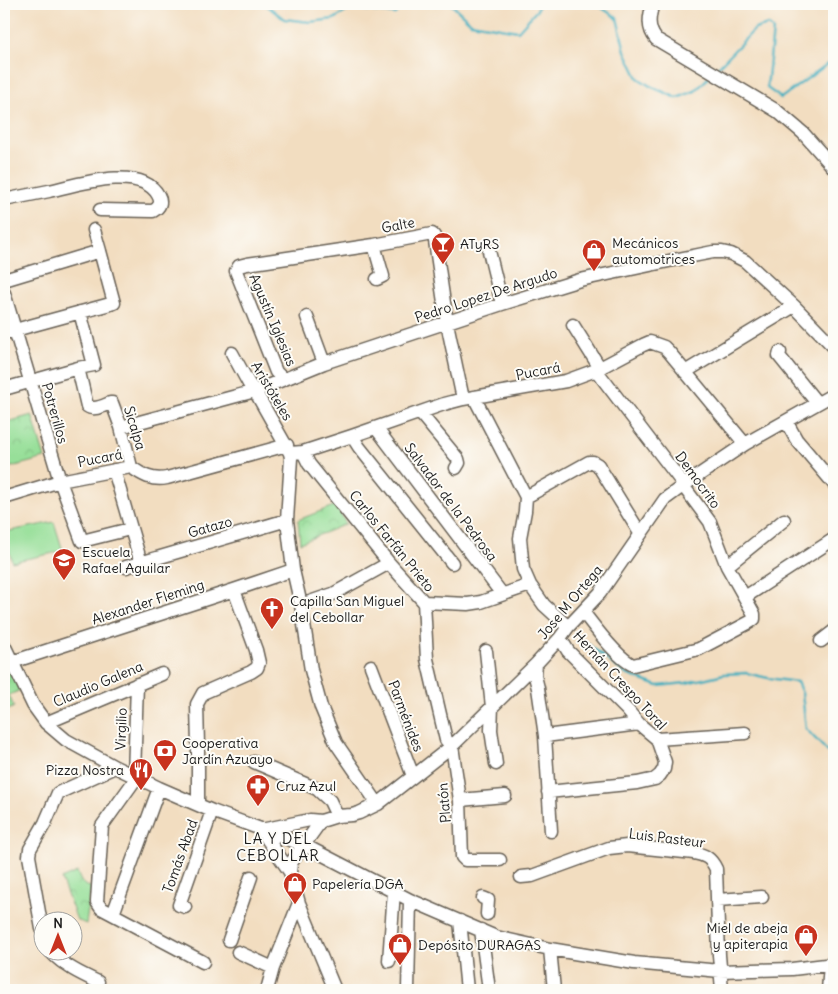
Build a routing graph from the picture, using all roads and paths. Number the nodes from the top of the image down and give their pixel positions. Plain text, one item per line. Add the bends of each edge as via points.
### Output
1 (653, 4) edge
2 (834, 168) edge
3 (4, 200) edge
4 (100, 210) dead end
5 (94, 230) dead end
6 (374, 245) junction
7 (100, 251) junction
8 (489, 251) dead end
9 (236, 271) joint
10 (377, 279) dead end
11 (4, 280) edge
12 (4, 293) edge
13 (502, 304) junction
14 (794, 306) junction
15 (80, 312) junction
16 (307, 317) dead end
17 (447, 323) junction
18 (572, 325) dead end
19 (9, 331) edge
20 (834, 346) edge
21 (780, 352) dead end
22 (232, 353) dead end
23 (324, 363) junction
24 (78, 368) junction
25 (598, 369) junction
26 (686, 372) junction
27 (283, 379) junction
28 (30, 381) junction
29 (4, 389) edge
30 (255, 391) junction
31 (834, 394) edge
32 (469, 398) junction
33 (817, 403) junction
34 (420, 413) junction
35 (786, 421) junction
36 (121, 427) junction
37 (376, 428) junction
38 (352, 436) junction
39 (745, 444) junction
40 (293, 450) junction
41 (130, 467) junction
42 (456, 468) dead end
43 (114, 470) junction
44 (60, 482) junction
45 (834, 484) edge
46 (684, 485) junction
47 (526, 497) junction
48 (4, 498) edge
49 (287, 520) junction
50 (784, 520) dead end
51 (130, 529) junction
52 (640, 533) junction
53 (834, 539) edge
54 (141, 563) junction
55 (388, 563) junction
56 (452, 563) dead end
57 (727, 566) junction
58 (126, 567) dead end
59 (293, 570) junction
60 (530, 584) junction
61 (234, 590) junction
62 (502, 594) junction
63 (745, 598) junction
64 (424, 602) junction
65 (301, 605) junction
66 (583, 612) junction
67 (568, 627) junction
68 (834, 631) edge
69 (560, 638) junction
70 (821, 641) dead end
71 (4, 645) edge
72 (486, 651) dead end
73 (12, 662) junction
74 (536, 664) junction
75 (371, 666) dead end
76 (162, 674) dead end
77 (137, 684) junction
78 (492, 707) junction
79 (46, 723) junction
80 (639, 724) junction
81 (745, 733) dead end
82 (545, 736) junction
83 (657, 740) junction
84 (452, 746) junction
85 (254, 762) dead end
86 (496, 764) dead end
87 (115, 766) junction
88 (135, 776) junction
89 (414, 776) junction
90 (159, 788) junction
91 (548, 792) junction
92 (505, 796) dead end
93 (460, 800) junction
94 (198, 804) junction
95 (378, 804) junction
96 (212, 811) junction
97 (337, 816) junction
98 (321, 822) junction
99 (261, 830) junction
100 (551, 831) dead end
101 (304, 845) junction
102 (500, 860) dead end
103 (290, 872) junction
104 (251, 877) dead end
105 (521, 877) dead end
106 (394, 891) junction
107 (762, 897) dead end
108 (482, 898) dead end
109 (410, 900) junction
110 (717, 900) junction
111 (299, 903) junction
112 (185, 908) dead end
113 (39, 912) edge
114 (114, 914) junction
115 (487, 914) dead end
116 (460, 921) junction
117 (481, 930) junction
118 (229, 940) dead end
119 (550, 949) junction
120 (238, 952) dead end
121 (389, 961) dead end
122 (63, 962) edge
123 (204, 962) dead end
124 (832, 964) edge
125 (273, 968) junction
126 (720, 971) junction
127 (98, 982) dead end
128 (267, 990) edge
129 (335, 990) edge
130 (408, 990) edge
131 (467, 990) edge
132 (489, 990) edge
133 (554, 990) edge
134 (722, 990) edge
135 (828, 990) edge

1 - 2 street via 649,18 656,39 778,112 803,133
3 - 4 street via 104,179 142,181 152,186 160,200 154,211
5 - 7 street
6 - 9 street, Galte via 247,264 238,266
6 - 10 street via 384,276
6 - 17 street, Galte via 429,234 434,236
7 - 11 street
7 - 15 street via 114,303
8 - 13 street
9 - 27 street, Agustín Iglesias via 276,372
12 - 19 street, Potrerillos
13 - 14 street, Pedro Lopez De Argudo via 580,280 722,252 745,261
13 - 17 street, Pedro Lopez De Argudo
14 - 20 street, Pedro Lopez De Argudo
14 - 26 street
15 - 19 street
15 - 24 street via 94,365
16 - 23 street
17 - 23 street, Pedro Lopez De Argudo
17 - 32 street, Galte
18 - 25 street, Democrito
19 - 28 street, Potrerillos
21 - 33 street via 779,356
22 - 30 street, Aristóteles
23 - 27 street, Pedro Lopez De Argudo
24 - 28 street
24 - 36 street, Sicalpa via 87,406 95,408 112,403
25 - 26 street, Pucará via 650,342 664,347
25 - 32 street, Pucará via 566,381
25 - 46 street, Democrito
26 - 39 street, Pucará
27 - 30 street, Pedro Lopez De Argudo
28 - 29 street
28 - 44 street, Potrerillos
30 - 36 street, Pedro Lopez De Argudo
30 - 40 street, Aristóteles
31 - 33 street, Jose M Ortega
32 - 34 street, Pucará
32 - 47 street, Galte
33 - 35 street, Jose M Ortega
34 - 37 street, Pucará
34 - 42 street via 458,459
35 - 39 street, Jose M Ortega
35 - 45 street via 796,439
36 - 41 street, Sicalpa
37 - 38 street, Pucará
37 - 62 street, Salvador de la Pedrosa
38 - 40 street, Pucará
38 - 56 street
39 - 46 street, Jose M Ortega
40 - 41 street, Pucará via 160,480
40 - 49 street
40 - 55 street, Carlos Farfán Prieto via 309,464
41 - 43 street, Pucará
43 - 44 street, Pucará
43 - 51 street
44 - 48 street, Pucará
44 - 51 street, Potrerillos via 82,541
46 - 52 street, Jose M Ortega via 665,499
46 - 57 street, Democrito via 710,522
47 - 52 street via 593,462 598,465
47 - 60 street via 520,538 523,569
49 - 54 street, Gatazo
49 - 59 street
50 - 57 street
51 - 54 street
52 - 66 street, Jose M Ortega via 600,593
53 - 63 street
54 - 58 street, Gatazo
55 - 64 street, Carlos Farfán Prieto
55 - 65 street via 334,594
57 - 63 street, Democrito
59 - 61 street, Alexander Fleming
59 - 65 street
60 - 62 street
60 - 67 street via 544,605
61 - 73 street, Alexander Fleming
61 - 94 street via 258,663 251,672 203,693 197,704
62 - 64 street via 468,604
63 - 66 street, Democrito via 754,614 750,622 699,649 633,665 601,636
64 - 84 street, Carlos Farfán Prieto via 427,659 446,740
65 - 95 street via 310,670 321,707 336,743
66 - 67 street, Jose M Ortega
67 - 69 street, Jose M Ortega
68 - 70 street
69 - 74 street, Jose M Ortega
69 - 80 street, Hernán Crespo Toral via 568,651
71 - 73 street
72 - 78 street
73 - 79 street
74 - 78 street, Jose M Ortega
74 - 82 street
75 - 89 street, Parménides
76 - 77 street, Claudio Galena
77 - 79 street, Claudio Galena
77 - 88 street, Virgilio
78 - 84 street, Jose M Ortega
78 - 86 street via 491,730
79 - 87 street via 66,740
80 - 82 street
80 - 83 street, Hernán Crespo Toral
81 - 83 street
82 - 91 street
83 - 91 street, Hernán Crespo Toral via 665,762 664,769 655,779
84 - 89 street, Jose M Ortega
84 - 93 street, Platón
85 - 97 street via 317,789 330,801
87 - 88 street
87 - 113 street via 58,793 30,849
88 - 90 street
88 - 114 street via 104,822 101,832 97,902 101,908
89 - 95 street, Jose M Ortega
90 - 94 street
90 - 114 street
91 - 100 street
92 - 93 street
93 - 102 street, Platón via 462,857 465,860
94 - 96 street
95 - 97 street, Jose M Ortega via 359,814
96 - 99 street
96 - 112 street, Tomás Abad via 179,905
97 - 98 street, Jose M Ortega
98 - 99 street, Jose M Ortega via 310,820
98 - 101 street
99 - 101 street
99 - 103 street
101 - 103 street via 291,863
101 - 106 street
103 - 111 street
104 - 118 street
105 - 110 street, Luis Pasteur via 609,848 627,846 694,853 713,862
106 - 109 street
106 - 121 street
107 - 110 street
108 - 115 street via 488,900
109 - 116 street
109 - 130 street
110 - 126 street, Luis Pasteur
111 - 125 street
111 - 129 street
114 - 123 street
116 - 117 street
116 - 131 street
117 - 119 street via 496,937
117 - 132 street
119 - 126 street via 634,963
119 - 133 street
120 - 125 street
122 - 127 street
124 - 126 street
124 - 135 street
125 - 128 street
126 - 134 street, Luis Pasteur

